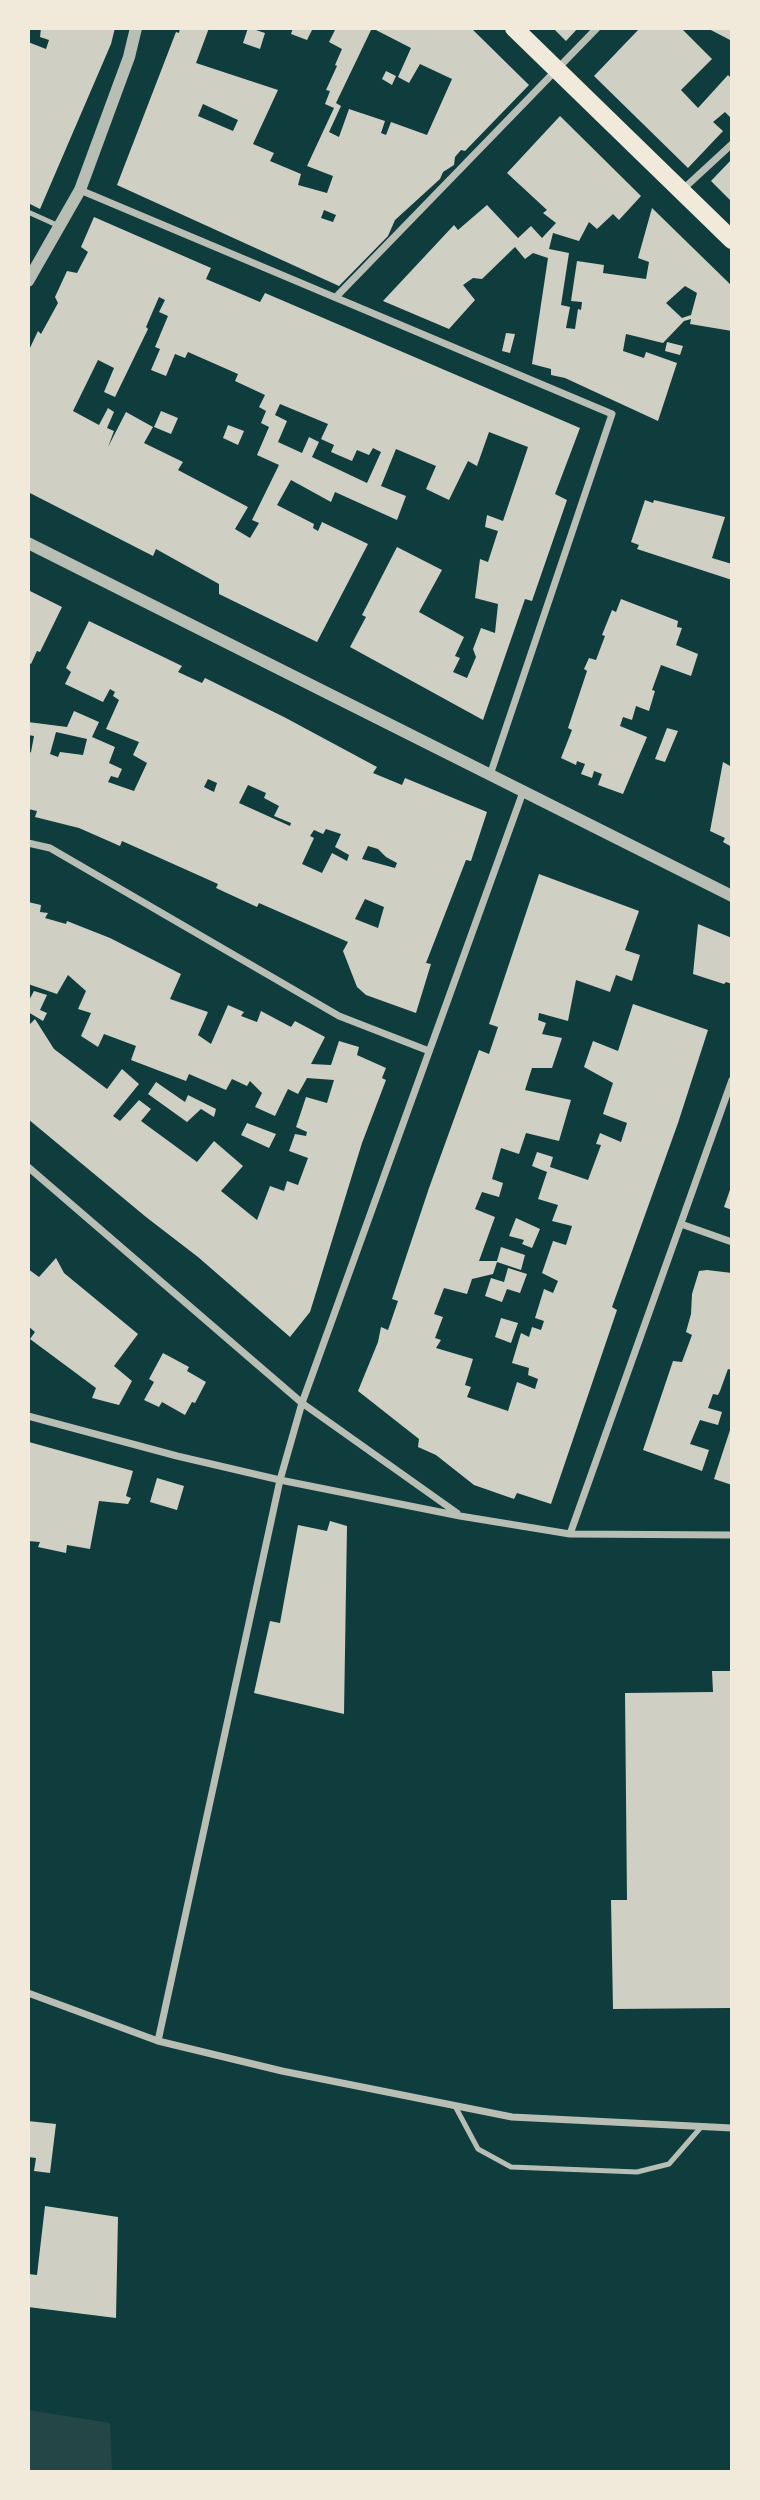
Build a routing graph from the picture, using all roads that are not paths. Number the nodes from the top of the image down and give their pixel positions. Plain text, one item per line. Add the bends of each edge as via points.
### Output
1 (136, 28) edge
2 (514, 28) edge
3 (597, 28) edge
4 (556, 69) junction
5 (732, 144) edge
6 (80, 190) junction
7 (681, 191) junction
8 (28, 212) edge
9 (59, 226) junction
10 (732, 240) edge
11 (28, 281) edge
12 (336, 298) junction
13 (28, 543) edge
14 (490, 775) junction
15 (523, 792) junction
16 (28, 843) edge
17 (732, 896) edge
18 (429, 1051) junction
19 (732, 1080) edge
20 (28, 1167) edge
21 (681, 1224) junction
22 (732, 1242) edge
23 (302, 1404) junction
24 (28, 1416) edge
25 (280, 1480) junction
26 (460, 1516) junction
27 (570, 1534) junction
28 (732, 1535) edge
29 (28, 1993) edge
30 (158, 2041) junction
31 (455, 2106) junction
32 (702, 2126) junction
33 (732, 2128) edge

1 - 6 street
2 - 4 main road
3 - 4 street
4 - 7 main road
4 - 12 street
5 - 7 street
6 - 9 street
6 - 12 street
7 - 10 main road
8 - 9 lane
9 - 11 street
12 - 14 street via 612,414
13 - 14 street
14 - 15 street
15 - 17 street
15 - 18 street
16 - 18 street via 50,848 338,1016
18 - 23 street
19 - 21 street
20 - 23 street
21 - 22 street
21 - 27 street
23 - 25 street
23 - 26 street
24 - 25 street
25 - 26 street
25 - 30 street
26 - 27 street
27 - 28 street
29 - 30 street
30 - 31 street
31 - 32 street via 512,2117
31 - 32 lane via 478,2149 511,2167 637,2172 668,2164
32 - 33 street

